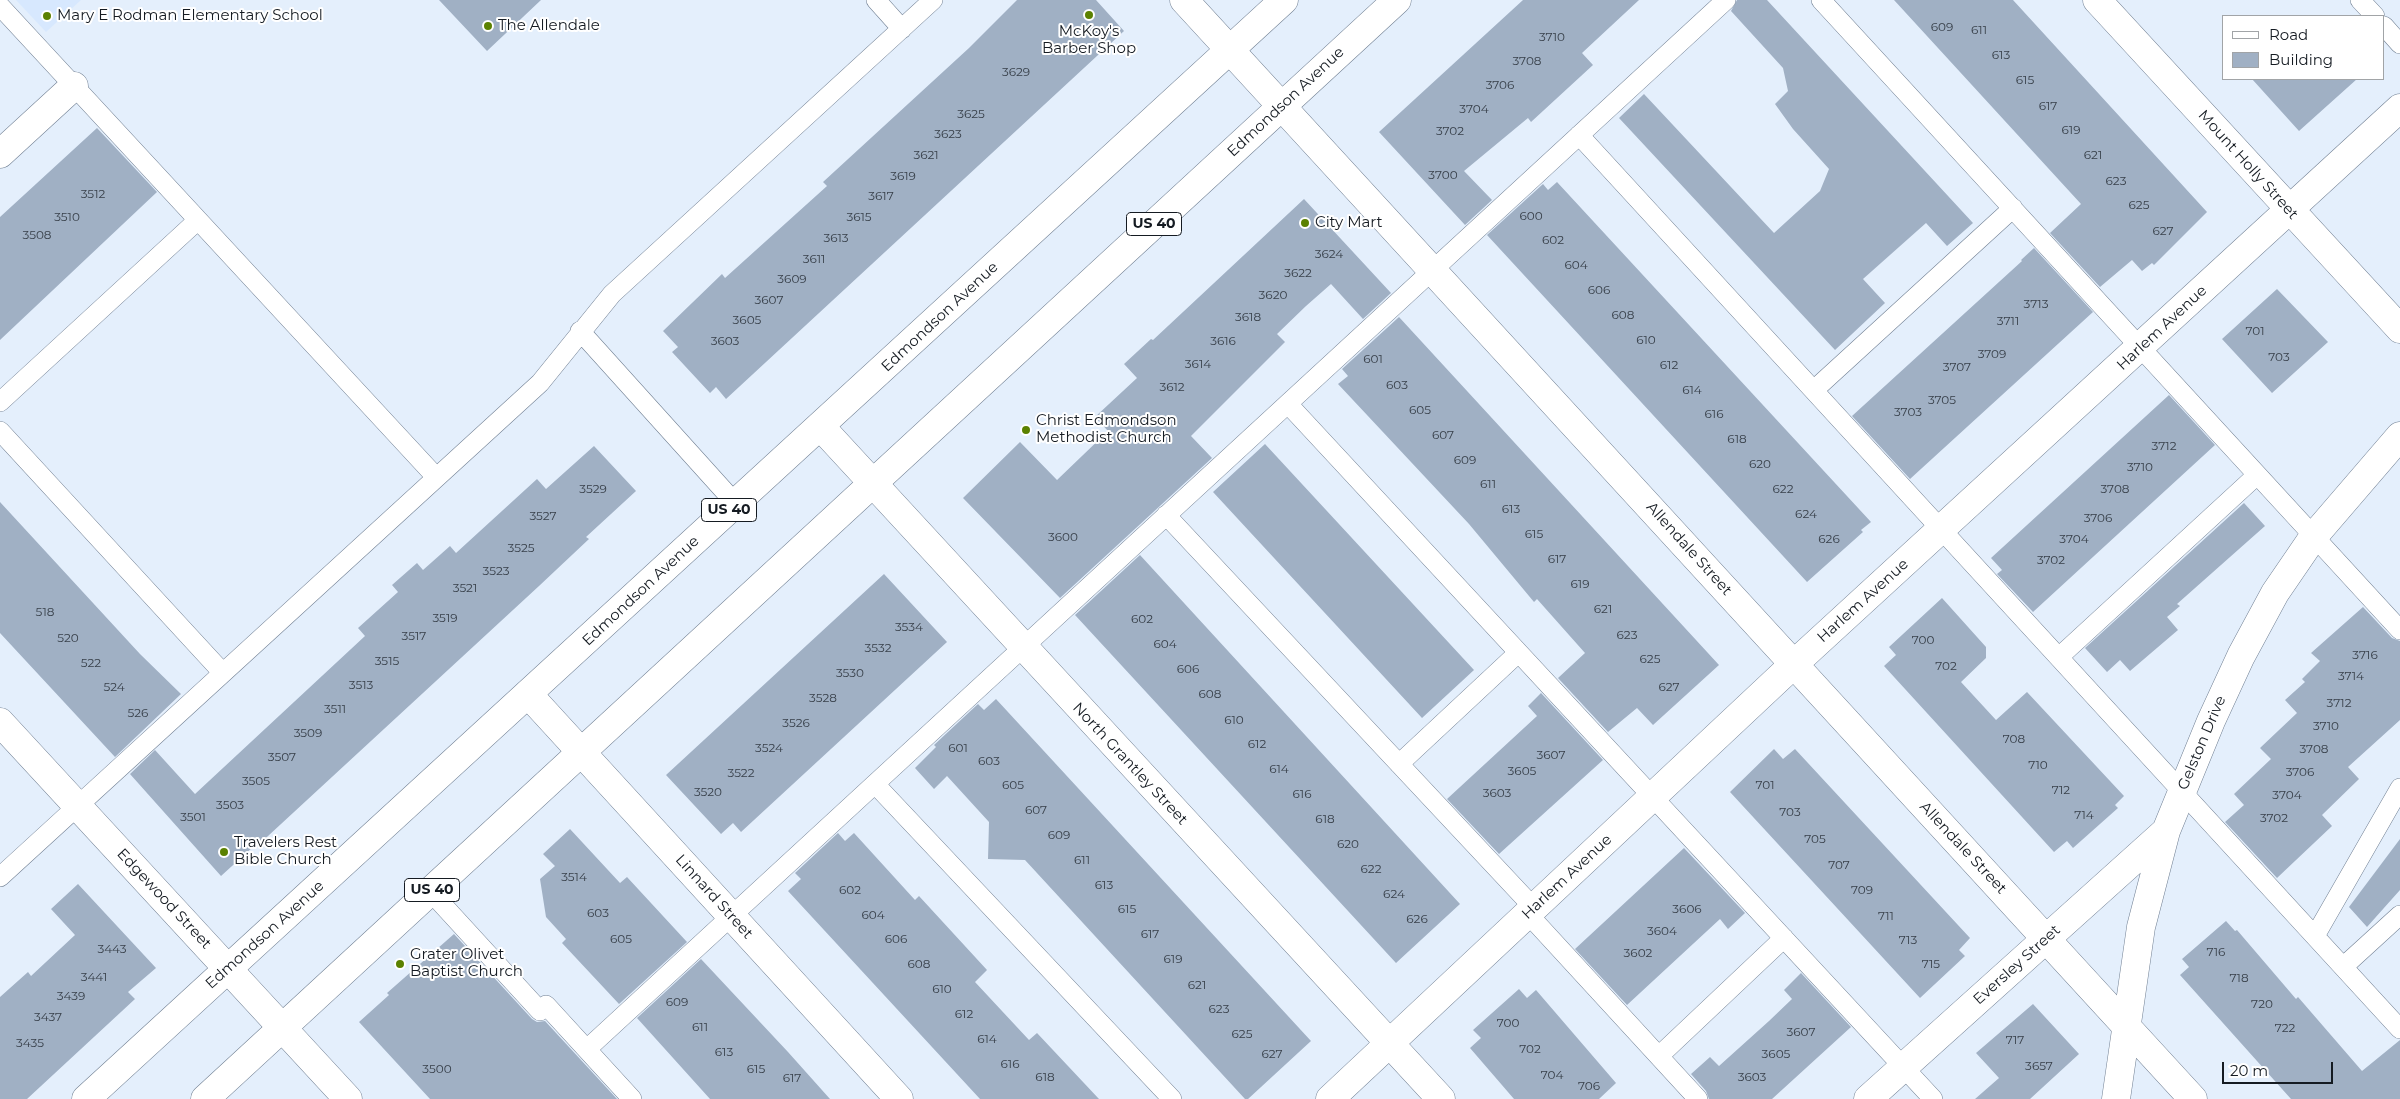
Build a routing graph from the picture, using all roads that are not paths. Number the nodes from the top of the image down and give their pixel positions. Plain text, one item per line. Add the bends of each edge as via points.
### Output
1 (876, 0) edge
2 (933, 0) edge
3 (1184, 0) edge
4 (1284, 0) edge
5 (1397, 0) edge
6 (1726, 0) edge
7 (1822, 0) edge
8 (2097, 0) edge
9 (2360, 0) edge
10 (0, 6) edge
11 (2374, 15) edge
12 (2385, 27) edge
13 (902, 29) junction
14 (2400, 44) edge
15 (1230, 50) junction
16 (74, 86) junction
17 (1282, 106) junction
18 (2400, 108) edge
19 (1579, 135) junction
20 (0, 154) edge
21 (2013, 208) junction
22 (2289, 210) junction
23 (198, 220) junction
24 (1433, 270) junction
25 (2400, 330) edge
26 (580, 331) junction
27 (2140, 347) junction
28 (1814, 390) junction
29 (0, 402) edge
30 (1288, 404) junction
31 (820, 426) junction
32 (0, 431) edge
33 (2400, 436) edge
34 (2257, 475) junction
35 (436, 478) junction
36 (873, 484) junction
37 (736, 504) junction
38 (1166, 515) junction
39 (1942, 529) junction
40 (2314, 536) junction
41 (2400, 630) edge
42 (1023, 648) junction
43 (1518, 653) junction
44 (2059, 657) junction
45 (1794, 664) junction
46 (222, 672) junction
47 (528, 694) junction
48 (0, 722) edge
49 (581, 752) junction
50 (1399, 764) junction
51 (875, 784) junction
52 (2400, 788) edge
53 (2182, 791) junction
54 (1652, 797) junction
55 (78, 806) junction
56 (2166, 832) junction
57 (0, 877) edge
58 (430, 891) junction
59 (1531, 911) junction
60 (2400, 915) edge
61 (732, 916) junction
62 (2315, 936) junction
63 (1784, 938) junction
64 (2047, 939) junction
65 (2343, 967) junction
66 (227, 969) junction
67 (2126, 1027) junction
68 (282, 1028) junction
69 (2400, 1029) edge
70 (1390, 1044) junction
71 (587, 1049) junction
72 (1659, 1056) junction
73 (1903, 1067) junction
74 (86, 1099) edge
75 (205, 1099) edge
76 (348, 1099) edge
77 (632, 1099) edge
78 (899, 1099) edge
79 (1172, 1099) edge
80 (1330, 1099) edge
81 (1441, 1099) edge
82 (1698, 1099) edge
83 (1868, 1099) edge
84 (1934, 1099) edge
85 (2116, 1099) edge
86 (2192, 1099) edge

1 - 13 lane
2 - 13 lane
3 - 15 street, Allendale Street
4 - 15 street, Edmondson Avenue / US 40
5 - 17 street, Edmondson Avenue / US 40
6 - 19 lane
7 - 21 lane
8 - 22 street, Mount Holly Street
9 - 11 lane
10 - 16 lane
12 - 14 lane
13 - 26 lane via 612,294
15 - 17 street, Allendale Street
15 - 31 street, Edmondson Avenue / US 40
16 - 20 street
16 - 23 lane
17 - 24 street, Allendale Street
17 - 36 street, Edmondson Avenue / US 40
18 - 22 street, Harlem Avenue
19 - 24 lane
19 - 28 lane
21 - 27 lane
21 - 28 lane
22 - 25 street, Mount Holly Street
22 - 27 street, Harlem Avenue
23 - 29 lane
23 - 35 lane
24 - 30 lane
24 - 45 street, Allendale Street
26 - 35 lane via 540,383
26 - 37 lane
27 - 34 lane
27 - 39 street, Harlem Avenue
28 - 39 lane
30 - 38 lane
30 - 43 lane
31 - 36 street, North Grantley Street
31 - 37 street, Edmondson Avenue / US 40
32 - 46 lane
33 - 40 street, Gelston Drive
34 - 40 lane
34 - 44 lane
35 - 46 lane
36 - 42 street, North Grantley Street
36 - 49 street, Edmondson Avenue / US 40
37 - 47 street, Edmondson Avenue / US 40
38 - 42 lane
38 - 50 lane
39 - 44 lane
39 - 45 street, Harlem Avenue
40 - 41 lane
40 - 53 street, Gelston Drive via 2275,593 2241,656
42 - 51 lane
42 - 70 street, North Grantley Street
43 - 50 lane
43 - 54 lane
44 - 53 lane
45 - 54 street, Harlem Avenue
45 - 64 street, Allendale Street
46 - 55 lane
47 - 49 street, Linnard Street
47 - 66 street, Edmondson Avenue / US 40
48 - 55 street, Edgewood Street
49 - 58 street, Edmondson Avenue / US 40
49 - 61 street, Linnard Street
50 - 59 lane
51 - 61 lane
51 - 79 lane
52 - 62 lane
53 - 56 street, Gelston Drive
53 - 62 lane
54 - 59 street, Harlem Avenue
54 - 63 lane
55 - 57 lane
55 - 66 street, Edgewood Street
56 - 64 street, Eversley Street
56 - 67 street, Gelston Drive via 2141,927
58 - 68 street, Edmondson Avenue / US 40
58 - 71 lane via 540,1011 546,1005
59 - 70 street, Harlem Avenue
59 - 72 lane
60 - 65 lane
61 - 71 lane
61 - 78 street, Linnard Street
62 - 65 lane
63 - 72 lane
63 - 73 lane
64 - 67 street, Allendale Street
64 - 73 street, Eversley Street
65 - 69 lane
66 - 68 street, Edgewood Street
66 - 74 street, Edmondson Avenue / US 40
67 - 85 street, Gelston Drive
67 - 86 street, Allendale Street
68 - 75 street, Edmondson Avenue / US 40
68 - 76 street, Edgewood Street
70 - 80 street, Harlem Avenue
70 - 81 street, North Grantley Street
71 - 77 lane
72 - 82 lane
73 - 83 street, Eversley Street
73 - 84 lane

